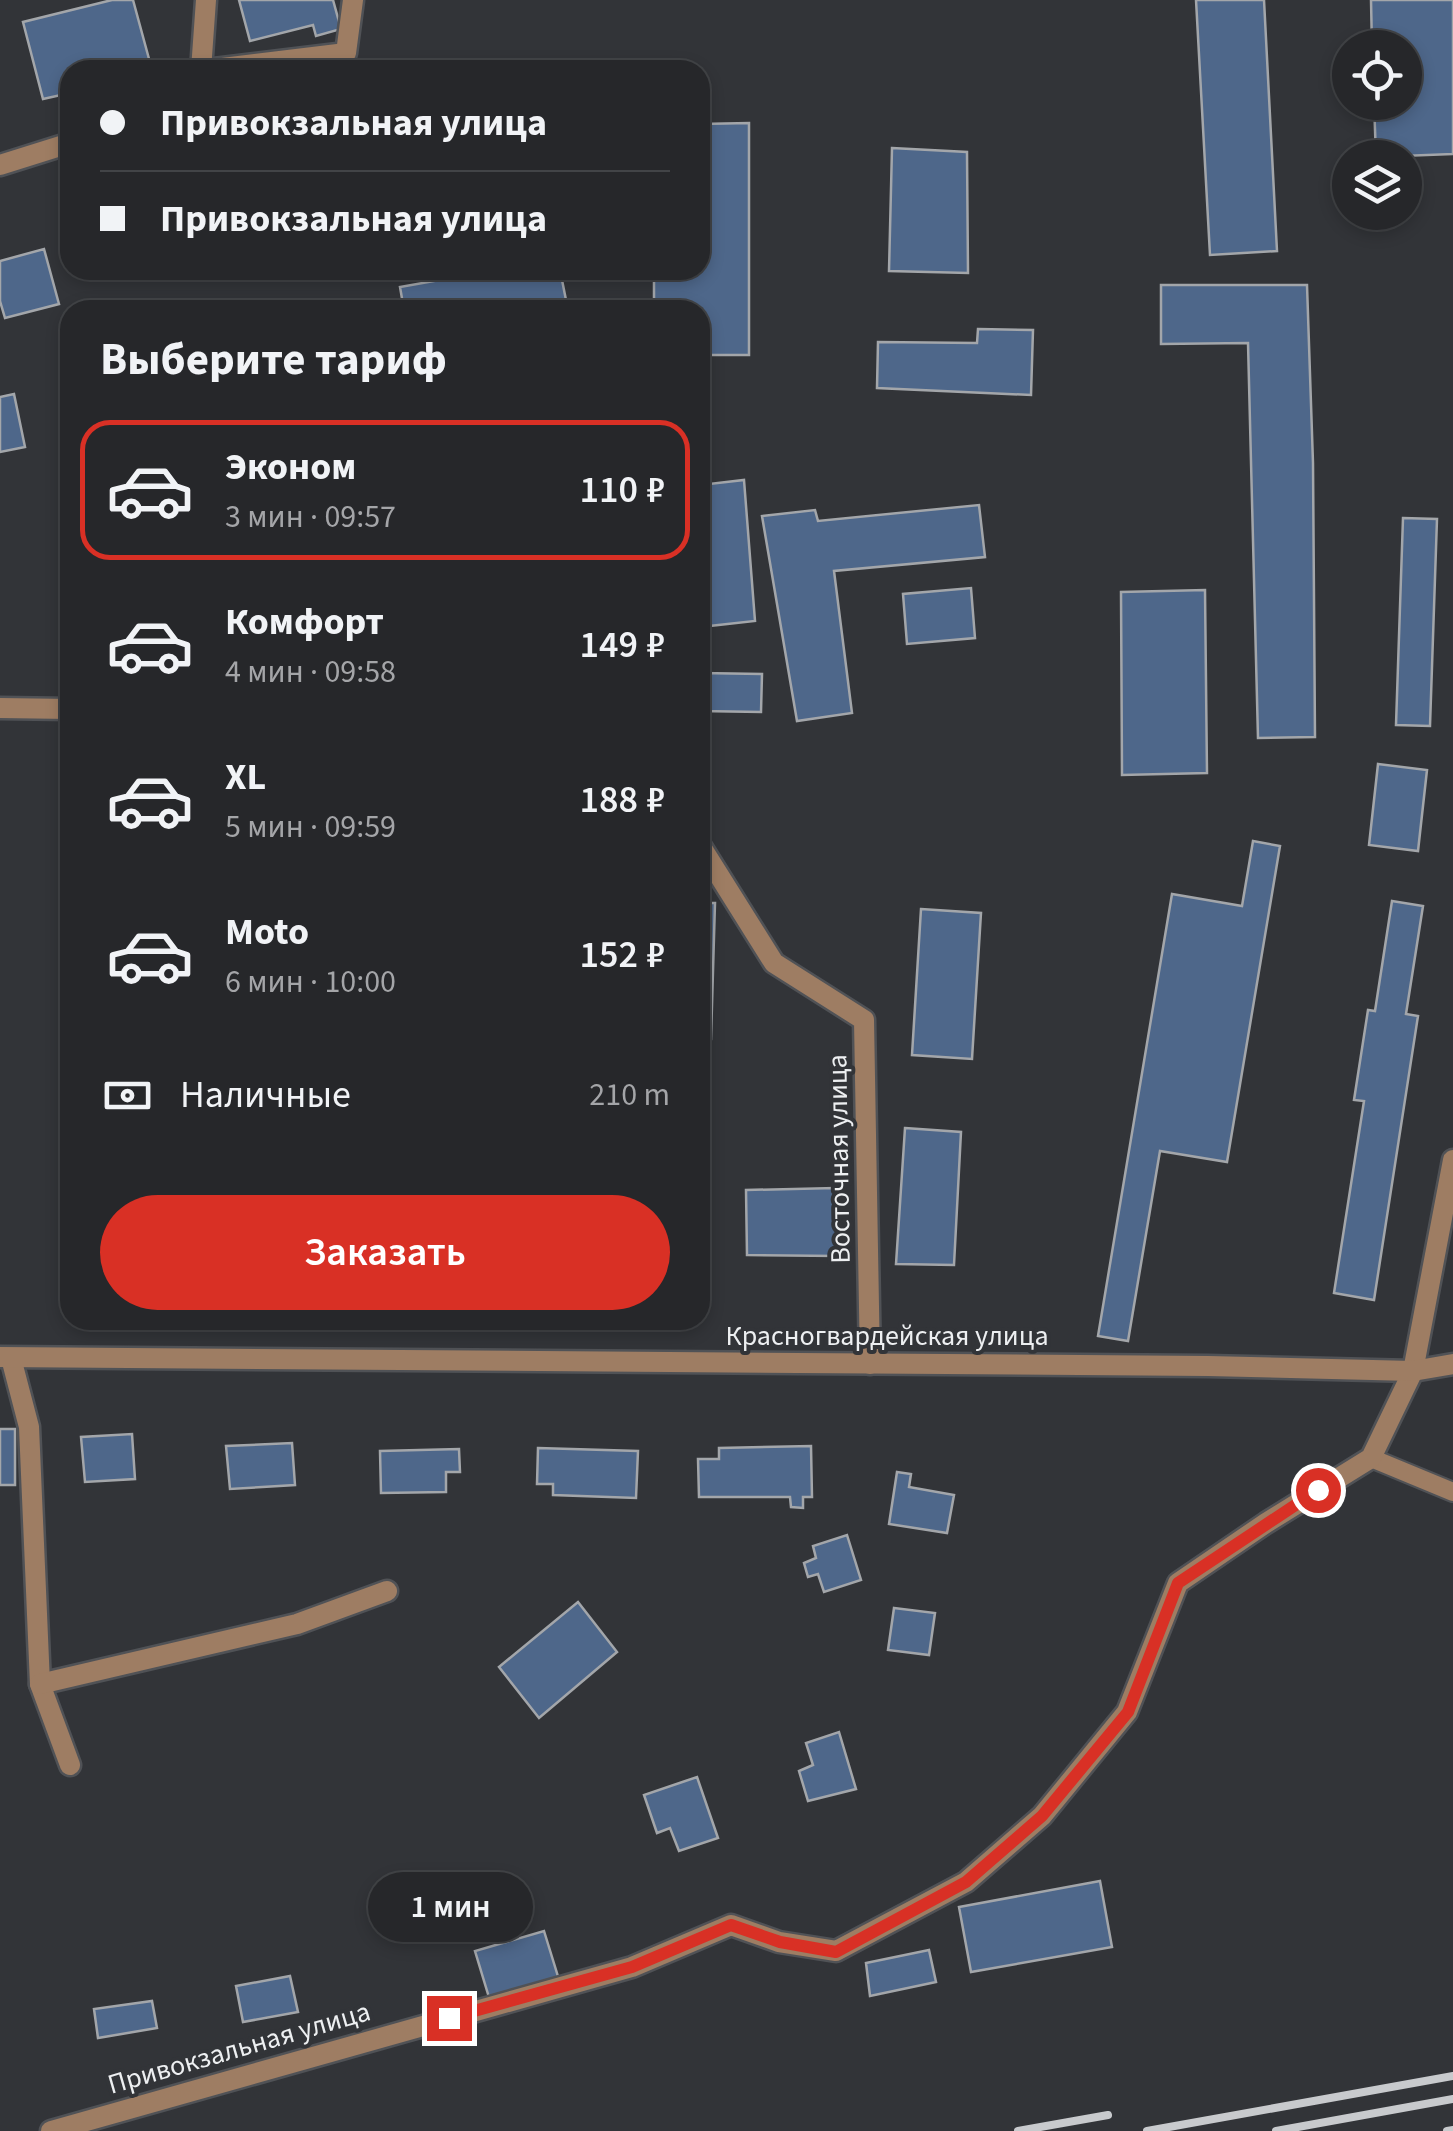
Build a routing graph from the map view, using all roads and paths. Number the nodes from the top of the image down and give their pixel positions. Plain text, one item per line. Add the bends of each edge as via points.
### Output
1 (206, 0) edge
2 (352, 0) edge
3 (204, 60) edge
4 (288, 60) edge
5 (60, 147) edge
6 (0, 166) edge
7 (0, 708) edge
8 (60, 708) edge
9 (710, 861) edge
10 (1453, 1160) edge
11 (6, 1358) edge
12 (870, 1364) junction
13 (1453, 1364) edge
14 (1412, 1371) junction
15 (1371, 1458) junction
16 (1453, 1493) edge
17 (387, 1591) dead end
18 (40, 1684) junction
19 (70, 1766) dead end
20 (51, 2131) edge

1 - 3 street
2 - 4 street via 346,53
5 - 6 street
7 - 8 street
9 - 12 street, Восточная улица via 774,963 864,1020
10 - 14 street
11 - 12 street, Красногвардейская улица
11 - 18 street via 29,1427
12 - 14 street, Красногвардейская улица
13 - 14 street, Красногвардейская улица
14 - 15 street
15 - 16 lane
15 - 20 street, Привокзальная улица via 1178,1583 1128,1712 1042,1816 966,1882 836,1952 731,1925 632,1967
17 - 18 street via 297,1624
18 - 19 street

